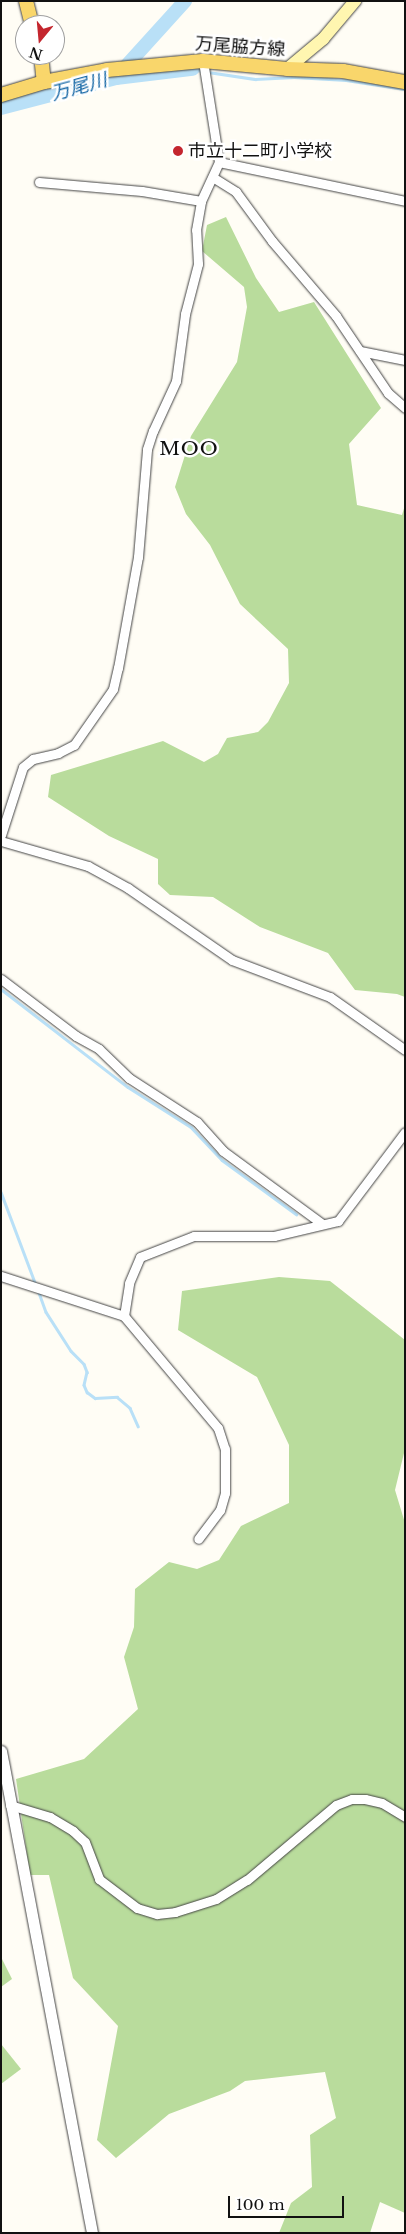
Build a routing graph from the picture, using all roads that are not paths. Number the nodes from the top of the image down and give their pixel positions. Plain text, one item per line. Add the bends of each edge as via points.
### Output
1 (26, 1) edge
2 (355, 1) edge
3 (30, 15) edge
4 (204, 64) junction
5 (42, 65) edge
6 (287, 70) junction
7 (44, 82) junction
8 (405, 82) edge
9 (1, 95) edge
10 (219, 162) junction
11 (214, 178) junction
12 (40, 182) dead end
13 (201, 201) junction
14 (405, 201) edge
15 (360, 351) junction
16 (405, 360) edge
17 (405, 408) edge
18 (1, 835) edge
19 (1, 841) edge
20 (1, 979) edge
21 (405, 1050) edge
22 (405, 1132) edge
23 (321, 1223) junction
24 (1, 1276) edge
25 (124, 1316) junction
26 (198, 1539) dead end
27 (1, 1751) edge
28 (10, 1805) junction
29 (405, 1817) edge
30 (92, 2233) edge

1 - 3 main road
2 - 6 main road via 323,39
4 - 6 main road, 万尾脇方線
4 - 7 main road, 万尾脇方線 via 141,64
4 - 10 street
5 - 7 main road
6 - 8 main road, 万尾脇方線 via 344,71
7 - 9 main road, 万尾脇方線
10 - 11 street
10 - 14 street
11 - 13 street
11 - 15 street via 236,192
12 - 13 street via 142,191
13 - 18 street via 196,230 198,264 185,314 176,381 152,431 148,449 138,557 113,689 74,744 58,753 33,759 23,767
15 - 16 street
15 - 17 street via 388,393
19 - 21 street via 88,866 128,888 232,960 330,997
20 - 23 street via 76,1036 99,1049 129,1078 197,1122 223,1151
22 - 23 street via 338,1221
23 - 25 street via 274,1236 194,1236 160,1246 140,1257 129,1284
24 - 25 street
25 - 26 street via 218,1428 225,1449 225,1493 220,1510
27 - 28 street
28 - 29 street via 50,1817 73,1831 85,1842 99,1879 137,1908 157,1914 216,1899 247,1880 336,1805 352,1799 382,1802
28 - 30 street

